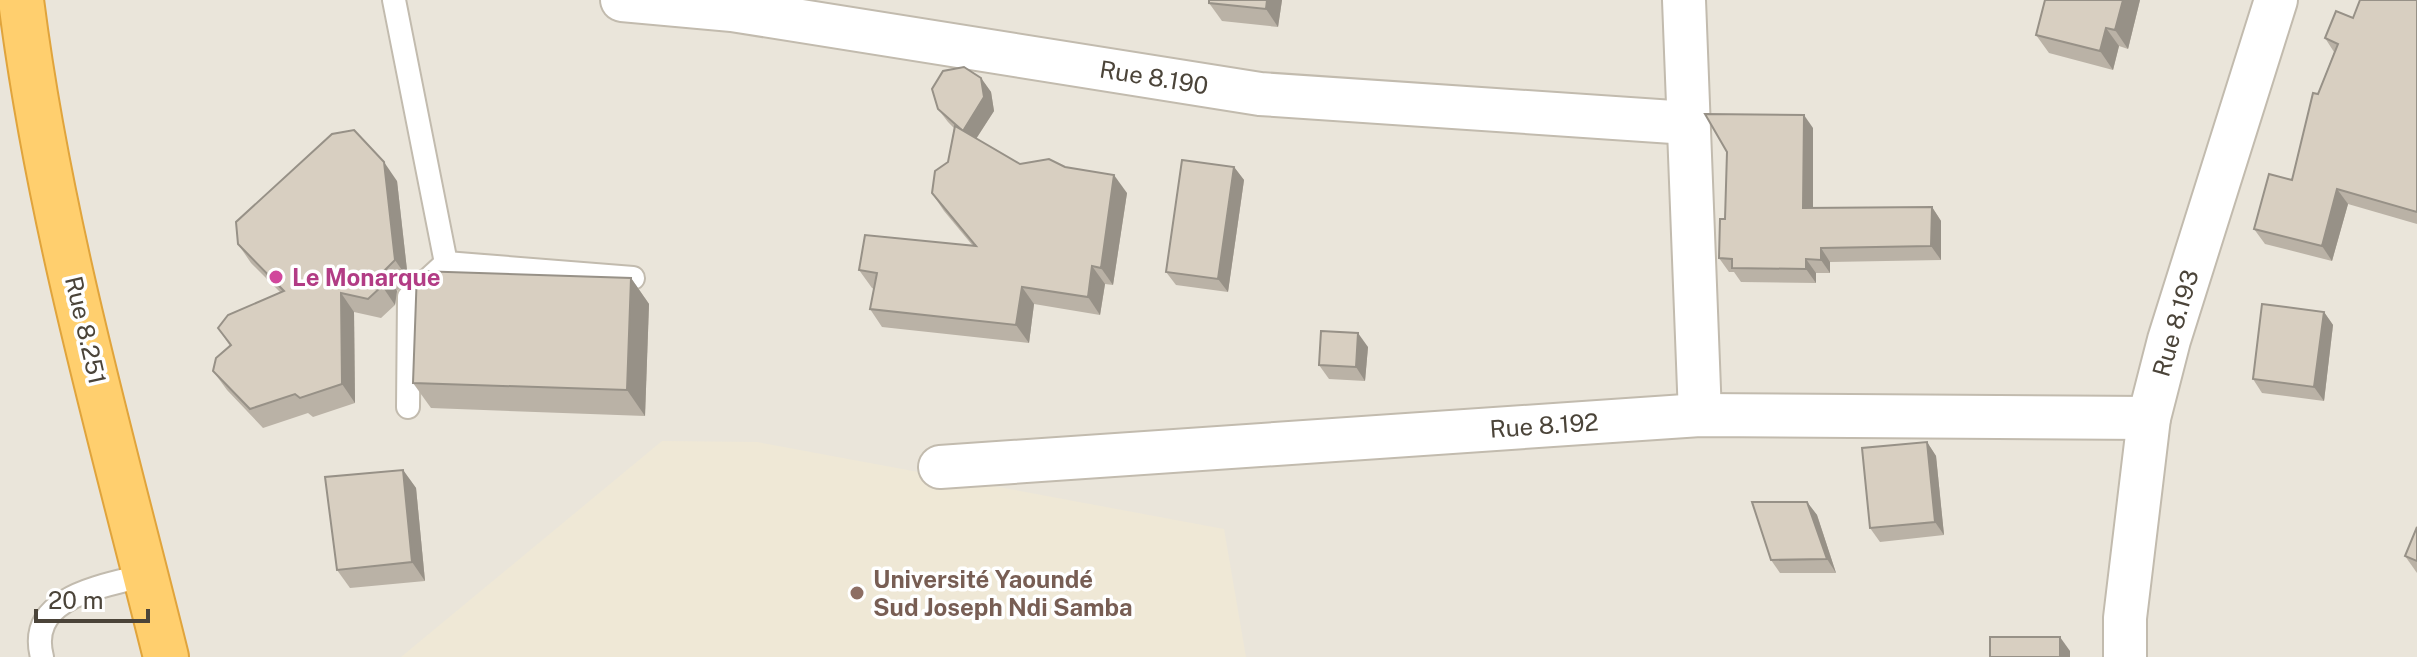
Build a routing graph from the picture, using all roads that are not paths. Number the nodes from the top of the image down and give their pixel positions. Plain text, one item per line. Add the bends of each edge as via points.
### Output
1 (21, 0) edge
2 (394, 0) edge
3 (622, 0) edge
4 (1684, 0) edge
5 (2276, 0) edge
6 (14, 48) edge
7 (1688, 123) junction
8 (446, 263) junction
9 (633, 278) edge
10 (408, 407) dead end
11 (1700, 415) junction
12 (2149, 418) junction
13 (940, 467) dead end
14 (146, 575) junction
15 (42, 657) edge
16 (166, 657) edge
17 (2125, 657) edge

1 - 6 highway, Rue 8.251
2 - 8 lane
3 - 7 street, Rue 8.190 via 732,10 1260,94
4 - 7 street
5 - 12 street, Rue 8.193
6 - 14 highway, Rue 8.251
7 - 11 street
8 - 9 lane
8 - 10 lane via 409,297
11 - 12 street, Rue 8.192
11 - 13 street, Rue 8.192
12 - 17 street, Rue 8.193
14 - 15 lane via 72,595 55,607 43,625
14 - 16 highway, Rue 8.251

